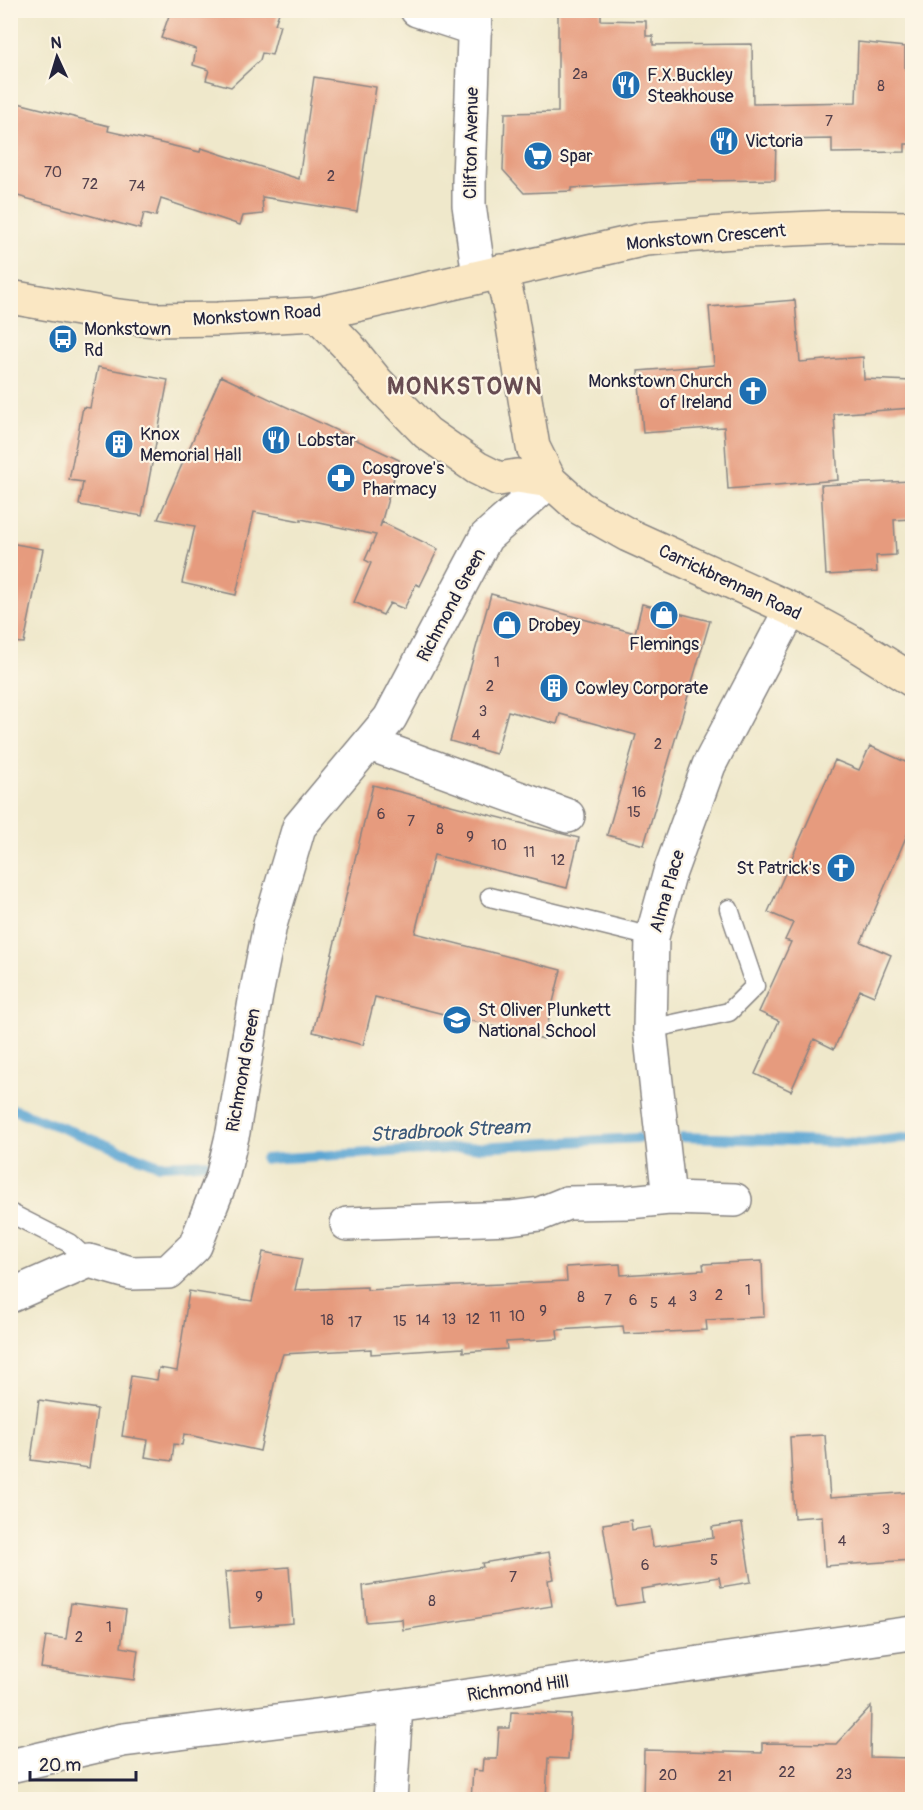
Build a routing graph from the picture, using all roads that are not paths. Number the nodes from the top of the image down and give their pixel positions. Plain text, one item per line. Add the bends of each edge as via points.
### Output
1 (417, 10) edge
2 (475, 20) edge
3 (912, 228) edge
4 (490, 273) junction
5 (10, 297) edge
6 (317, 314) junction
7 (550, 481) junction
8 (791, 609) junction
9 (912, 680) edge
10 (370, 744) junction
11 (568, 816) dead end
12 (490, 897) dead end
13 (729, 909) dead end
14 (652, 937) junction
15 (650, 1029) junction
16 (669, 1198) junction
17 (735, 1200) dead end
18 (10, 1213) edge
19 (347, 1224) dead end
20 (88, 1261) junction
21 (23, 1291) edge
22 (912, 1633) edge
23 (396, 1706) junction
24 (10, 1766) edge
25 (390, 1800) edge

1 - 2 street
2 - 4 street, Clifton Avenue via 469,205
3 - 4 main road, Monkstown Crescent via 839,227 646,239
4 - 6 main road, Monkstown Road
4 - 7 main road, Carrickbrennan Road via 510,308 533,447
5 - 6 main road, Monkstown Road via 155,320
6 - 7 main road via 427,433 499,479 517,476
7 - 8 main road, Carrickbrennan Road via 580,508 628,535
7 - 10 street, Richmond Green via 486,537 390,718
8 - 9 main road, Carrickbrennan Road via 850,640
8 - 14 street, Alma Place via 709,765 670,872
10 - 11 street
10 - 20 street, Richmond Green via 298,827 270,925 222,1178 195,1246 168,1272 131,1273
12 - 14 lane
13 - 15 lane via 756,986 729,1012
14 - 15 street, Alma Place
15 - 16 street, Alma Place
16 - 17 street
16 - 19 street via 567,1203 540,1214 510,1218
18 - 20 lane via 69,1243
20 - 21 street
22 - 23 street, Richmond Hill
23 - 24 street, Richmond Hill via 123,1740
23 - 25 street

